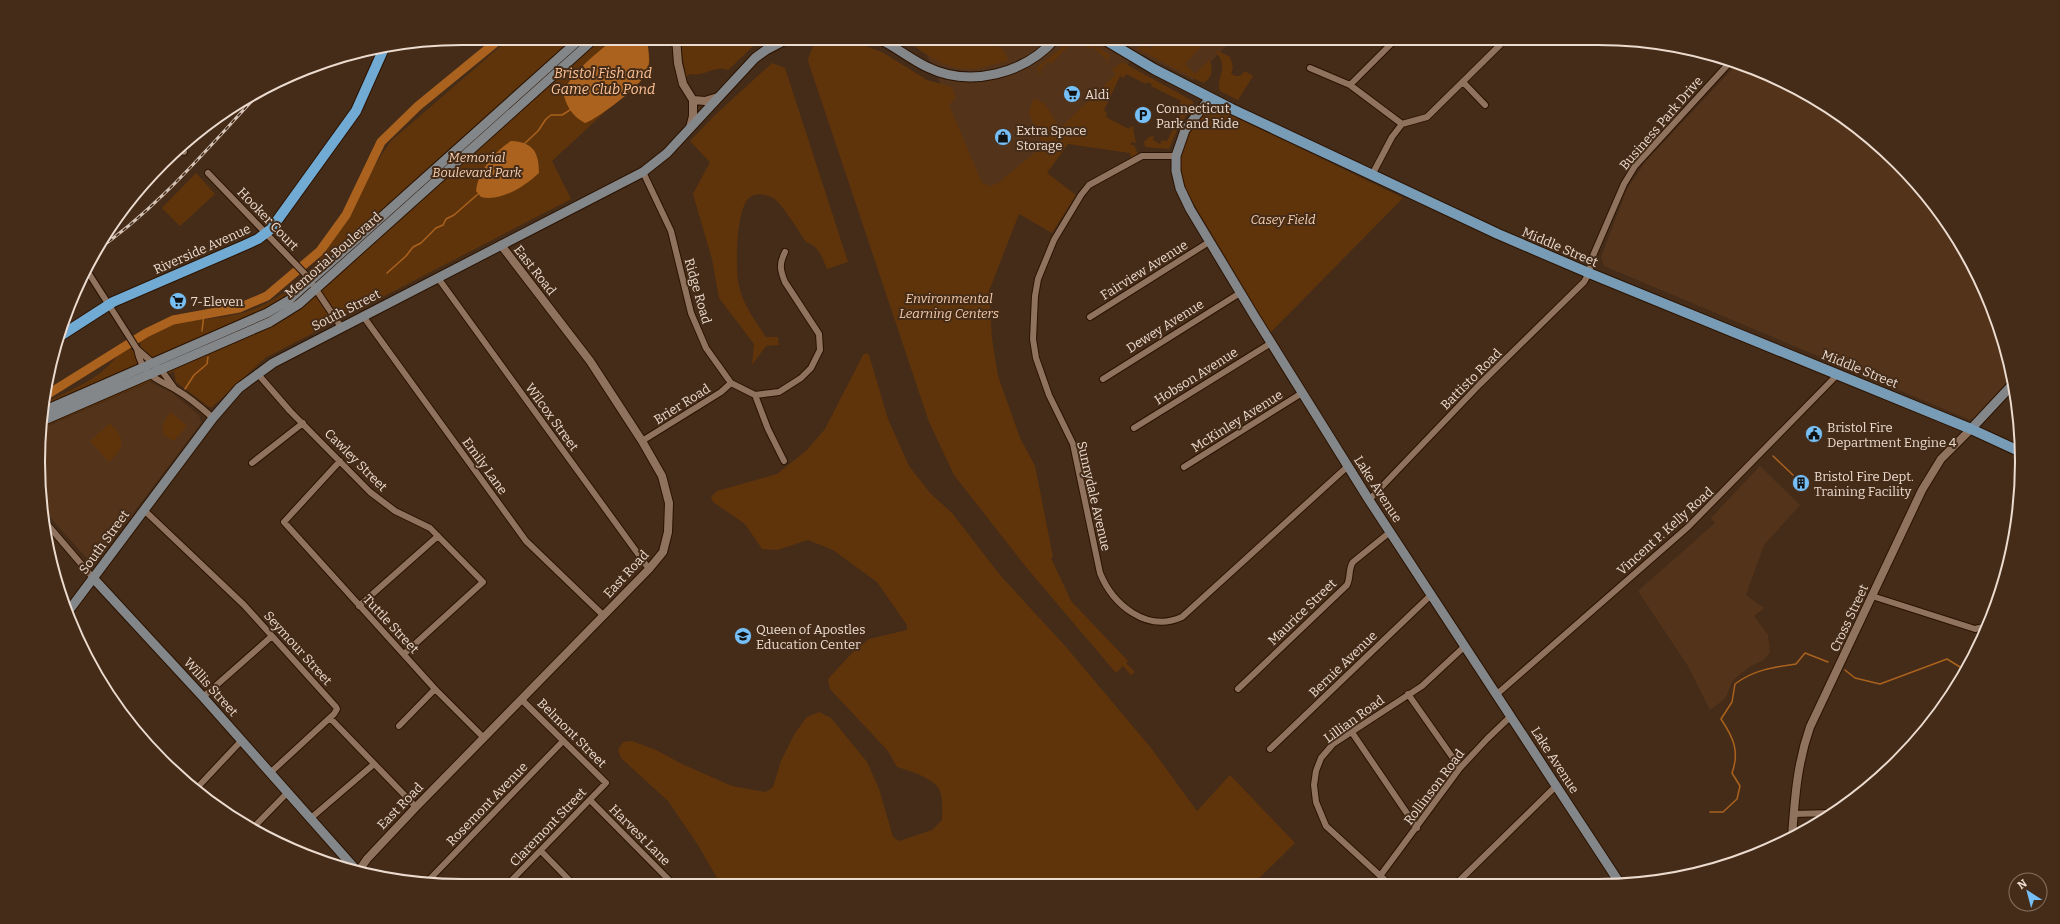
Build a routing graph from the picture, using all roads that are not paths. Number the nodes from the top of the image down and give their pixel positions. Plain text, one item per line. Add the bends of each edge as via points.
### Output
1 (573, 45) edge
2 (587, 45) edge
3 (677, 45) edge
4 (776, 45) edge
5 (892, 45) edge
6 (1048, 45) edge
7 (1114, 45) edge
8 (1390, 45) edge
9 (1499, 45) edge
10 (382, 53) edge
11 (1727, 65) edge
12 (1310, 68) dead end
13 (1463, 82) junction
14 (1350, 85) junction
15 (718, 97) junction
16 (1210, 98) junction
17 (693, 100) junction
18 (1485, 105) dead end
19 (1402, 124) junction
20 (690, 128) junction
21 (1176, 156) junction
22 (643, 172) junction
23 (208, 173) dead end
24 (1372, 175) junction
25 (265, 234) junction
26 (1209, 242) junction
27 (500, 245) junction
28 (785, 252) dead end
29 (1589, 273) junction
30 (90, 275) edge
31 (308, 277) junction
32 (438, 278) junction
33 (316, 289) junction
34 (1240, 292) junction
35 (108, 305) junction
36 (363, 316) junction
37 (1090, 317) dead end
38 (341, 327) junction
39 (66, 332) edge
40 (1270, 343) junction
41 (137, 348) junction
42 (154, 362) junction
43 (144, 366) junction
44 (162, 371) junction
45 (257, 373) junction
46 (1838, 374) junction
47 (150, 376) junction
48 (1102, 379) dead end
49 (731, 383) junction
50 (175, 389) junction
51 (2008, 389) edge
52 (1302, 394) junction
53 (755, 395) junction
54 (49, 408) edge
55 (213, 418) junction
56 (48, 420) edge
57 (304, 423) junction
58 (1134, 428) dead end
59 (1971, 429) junction
60 (642, 441) junction
61 (2015, 449) edge
62 (340, 461) junction
63 (784, 461) dead end
64 (252, 463) dead end
65 (1348, 466) junction
66 (1184, 467) dead end
67 (1369, 500) junction
68 (144, 510) junction
69 (51, 529) edge
70 (1390, 532) junction
71 (438, 536) junction
72 (649, 569) junction
73 (94, 579) junction
74 (1431, 595) junction
75 (1872, 596) junction
76 (359, 606) junction
77 (71, 607) edge
78 (604, 616) junction
79 (1981, 627) edge
80 (272, 636) junction
81 (1465, 646) junction
82 (404, 654) junction
83 (435, 689) junction
84 (1238, 689) dead end
85 (1408, 694) junction
86 (1497, 694) junction
87 (203, 697) junction
88 (522, 700) junction
89 (1511, 716) junction
90 (330, 718) junction
91 (399, 726) dead end
92 (1351, 731) junction
93 (484, 738) junction
94 (242, 740) junction
95 (563, 741) junction
96 (1270, 749) dead end
97 (374, 764) junction
98 (1460, 768) junction
99 (270, 773) junction
100 (606, 783) joint
101 (199, 786) edge
102 (1556, 786) junction
103 (288, 792) junction
104 (590, 800) junction
105 (416, 807) junction
106 (1823, 813) edge
107 (1793, 814) junction
108 (311, 818) junction
109 (256, 825) edge
110 (1417, 828) junction
111 (1792, 830) edge
112 (541, 851) junction
113 (351, 864) edge
114 (362, 867) edge
115 (1380, 876) junction
116 (430, 877) edge
117 (1617, 878) edge
118 (513, 879) edge
119 (568, 879) edge
120 (668, 879) edge
121 (1383, 879) edge
122 (1461, 879) edge

1 - 31 main road, Memorial Boulevard
2 - 33 main road, Memorial Boulevard
3 - 17 street via 683,84
4 - 15 main road, South Street via 755,58
5 - 6 main road via 926,67 943,74 973,77 992,75 1015,68 1034,58
7 - 16 main road, Middle Street
8 - 14 street
9 - 13 street
10 - 25 highway, Riverside Avenue via 356,111 281,216
11 - 29 street, Business Park Drive via 1630,173 1592,258
12 - 14 street
13 - 18 street
13 - 19 street via 1427,117
14 - 19 street
15 - 17 street via 705,101
15 - 20 main road, South Street
16 - 21 main road, Lake Avenue via 1185,130
16 - 24 main road, Middle Street
17 - 20 street
19 - 24 street via 1392,137
20 - 22 main road, South Street via 667,153
21 - 26 main road, Lake Avenue via 1176,171 1182,192
21 - 65 street, Sunnydale Avenue via 1142,156 1089,185 1054,240 1038,278 1033,338 1036,358 1049,395 1072,444 1104,584 1128,610 1147,621 1165,622 1182,617
22 - 27 main road, South Street
22 - 49 street, Ridge Road via 671,231 691,312 706,348
23 - 25 street, Hooker Court
24 - 29 main road, Middle Street
25 - 31 street, Hooker Court
25 - 35 highway, Riverside Avenue
26 - 34 main road, Lake Avenue
26 - 37 street, Fairview Avenue
27 - 32 main road, South Street
27 - 60 street, East Road via 590,361
28 - 53 street via 780,263 781,273 820,334 820,350 811,368 801,378 779,392
29 - 46 main road, Middle Street
29 - 67 street, Battisto Road via 1584,282 1480,384
30 - 35 street
31 - 33 street, Hooker Court
31 - 42 main road, Memorial Boulevard via 289,300 267,313
32 - 36 main road, South Street
32 - 72 street, Wilcox Street
33 - 38 street, Hooker Court
33 - 44 main road, Memorial Boulevard via 299,304 270,322
34 - 40 main road, Lake Avenue
34 - 48 street, Dewey Avenue
35 - 39 highway, Riverside Avenue
35 - 41 street
36 - 38 main road, South Street
36 - 78 street, Emily Lane via 526,541
38 - 45 main road, South Street
40 - 52 main road, Lake Avenue
40 - 58 street, Hobson Avenue
41 - 42 street
41 - 43 street
42 - 43 main road, Memorial Boulevard
42 - 44 street
43 - 47 street
43 - 54 main road, Memorial Boulevard
44 - 47 main road, Memorial Boulevard
44 - 50 street
45 - 55 main road, South Street via 239,388
45 - 57 street, Cawley Street
46 - 59 main road, Middle Street
46 - 86 street, Vincent P. Kelly Road via 1687,527
47 - 50 street
47 - 56 main road, Memorial Boulevard
49 - 53 street, Ridge Road
49 - 60 street, Brier Road via 721,392
50 - 55 street
51 - 59 main road
52 - 65 main road, Lake Avenue
52 - 66 street, McKinley Avenue
53 - 63 street
55 - 68 main road, South Street
57 - 62 street, Cawley Street
57 - 64 street
59 - 61 main road, Middle Street
59 - 75 street, Cross Street via 1934,469
60 - 72 street, East Road via 662,476 669,503 665,544 660,556
62 - 71 street, Cawley Street via 378,499 395,511 429,527
62 - 76 street, Tuttle Street via 284,522
65 - 67 main road, Lake Avenue
67 - 70 main road, Lake Avenue
68 - 73 main road, South Street
68 - 80 street, Seymour Street via 244,605
69 - 73 street, Willis Street
70 - 74 main road, Lake Avenue
70 - 84 street, Maurice Street via 1353,562 1350,566 1351,578 1347,585
71 - 76 street
71 - 82 street, Cawley Street via 483,582
72 - 78 street, East Road
73 - 77 main road, South Street
73 - 87 main road, Willis Street
74 - 81 main road, Lake Avenue
74 - 96 street, Bernie Avenue
75 - 79 street via 1975,628
75 - 107 street, Cross Street via 1810,727 1797,771
76 - 82 street, Tuttle Street
78 - 88 street, East Road
80 - 87 street
80 - 90 street, Seymour Street via 336,707 337,710
81 - 85 street, Lillian Road via 1422,686
81 - 86 main road, Lake Avenue
82 - 83 street, Tuttle Street
83 - 91 street
83 - 93 street, Tuttle Street
85 - 92 street, Lillian Road
85 - 98 street
86 - 89 main road, Lake Avenue
87 - 94 main road, Willis Street
88 - 93 street, East Road
88 - 95 street, Belmont Street
89 - 98 street, Rollinson Road
89 - 102 main road, Lake Avenue
90 - 97 street
90 - 99 street
92 - 110 street
92 - 115 street, Lillian Road via 1333,744 1322,758 1316,771 1314,785 1316,802 1326,826
93 - 105 street, East Road
94 - 99 main road, Willis Street
94 - 101 street
95 - 100 street, Belmont Street
95 - 116 street, Rosemont Avenue
97 - 105 street
97 - 108 street
98 - 110 street, Rollinson Road
99 - 103 main road, Willis Street
100 - 104 street, Claremont Street
102 - 117 main road, Lake Avenue
102 - 122 street
103 - 108 main road, Willis Street
103 - 109 street
104 - 112 street, Claremont Street
104 - 120 street, Harvest Lane
105 - 114 street, East Road
106 - 107 street
107 - 111 street, Cross Street
108 - 113 main road, Willis Street
110 - 115 street, Rollinson Road
112 - 118 street, Claremont Street
112 - 119 street
115 - 121 street, Lillian Road

